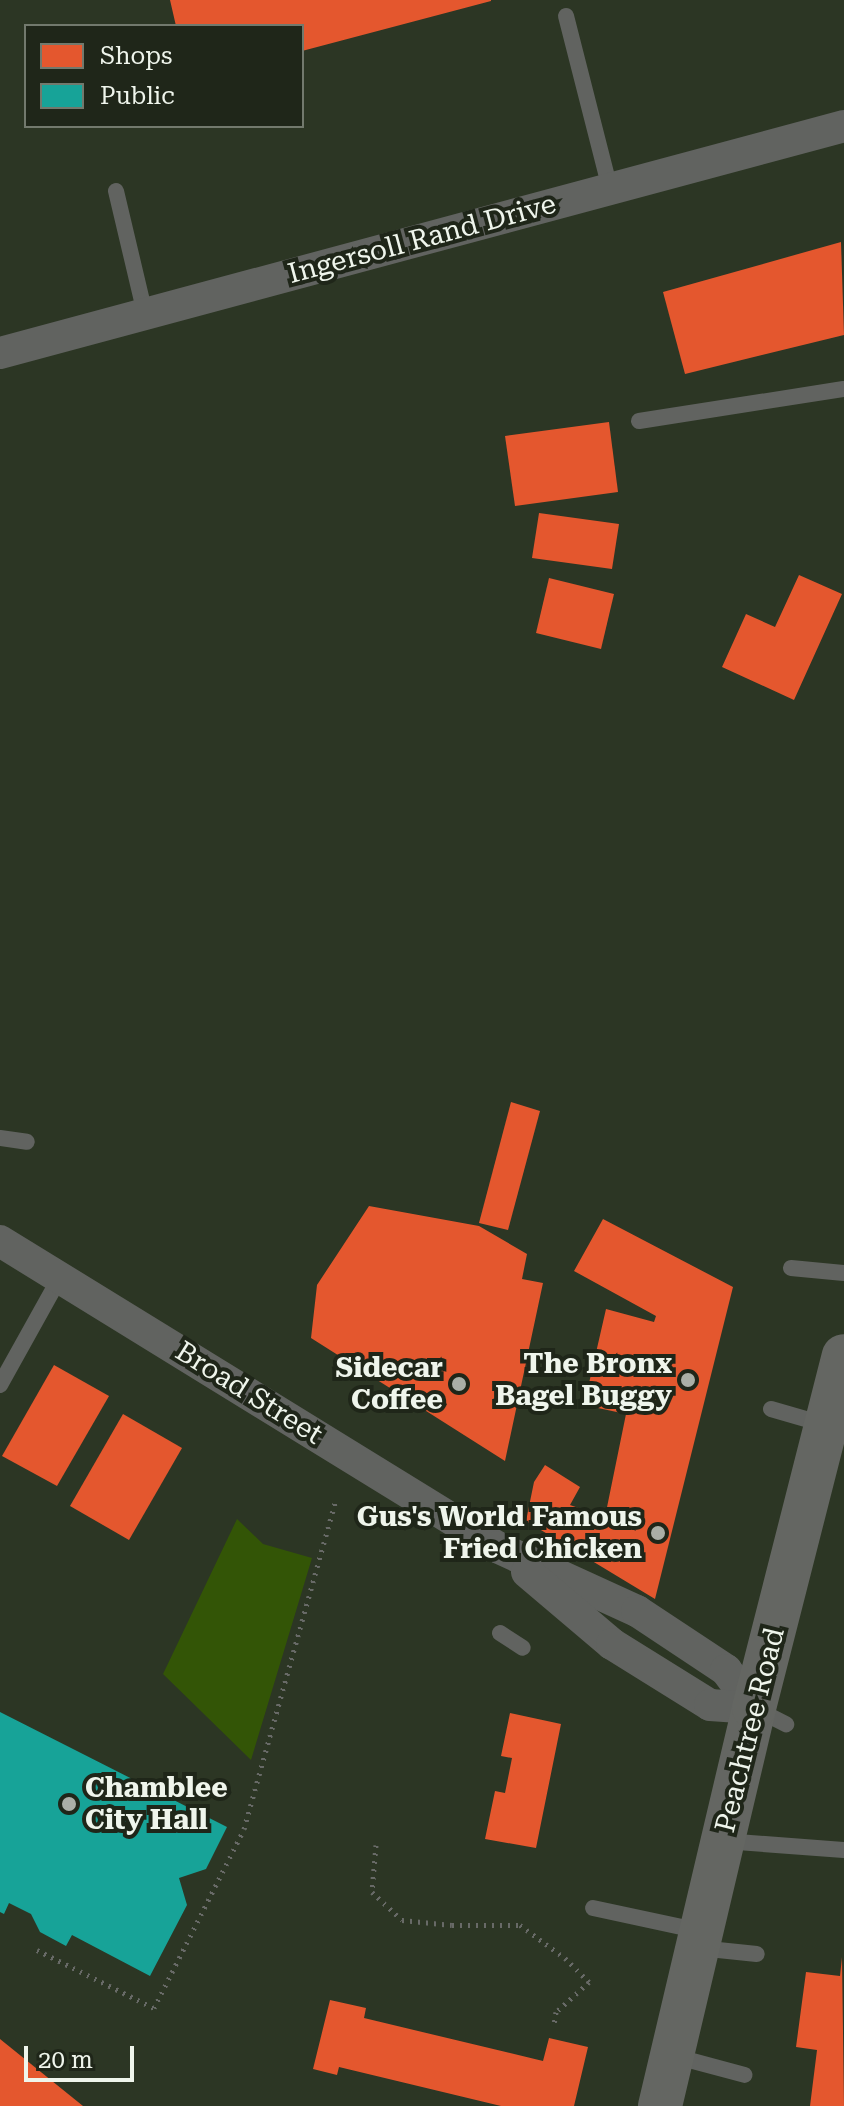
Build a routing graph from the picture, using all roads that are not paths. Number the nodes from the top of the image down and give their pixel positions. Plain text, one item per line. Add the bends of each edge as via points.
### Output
1 (566, 16) dead end
2 (844, 126) edge
3 (610, 189) junction
4 (116, 191) dead end
5 (145, 314) junction
6 (0, 353) edge
7 (844, 389) edge
8 (639, 421) dead end
9 (0, 1138) edge
10 (27, 1142) dead end
11 (0, 1241) edge
12 (791, 1268) dead end
13 (844, 1273) edge
14 (60, 1277) junction
15 (844, 1356) edge
16 (0, 1385) edge
17 (771, 1409) dead end
18 (826, 1425) junction
19 (500, 1633) dead end
20 (523, 1648) dead end
21 (770, 1716) junction
22 (723, 1841) junction
23 (844, 1850) edge
24 (593, 1908) dead end
25 (700, 1940) junction
26 (757, 1954) dead end
27 (672, 2055) junction
28 (745, 2075) dead end
29 (660, 2106) edge

1 - 3 lane
2 - 3 street, Ingersoll Rand Drive
3 - 5 street, Ingersoll Rand Drive
4 - 5 lane
5 - 6 street, Ingersoll Rand Drive
7 - 8 lane
9 - 10 lane
11 - 14 street, Broad Street
12 - 13 lane
14 - 16 lane
14 - 21 street, Broad Street via 497,1547 612,1644 710,1705
15 - 18 street, Peachtree Road
17 - 18 lane
18 - 21 street, Peachtree Road
19 - 20 lane
21 - 22 street, Peachtree Road
22 - 23 lane
22 - 25 street, Peachtree Road
24 - 25 lane
25 - 26 lane
25 - 27 street, Peachtree Road
27 - 28 lane
27 - 29 street, Peachtree Road

